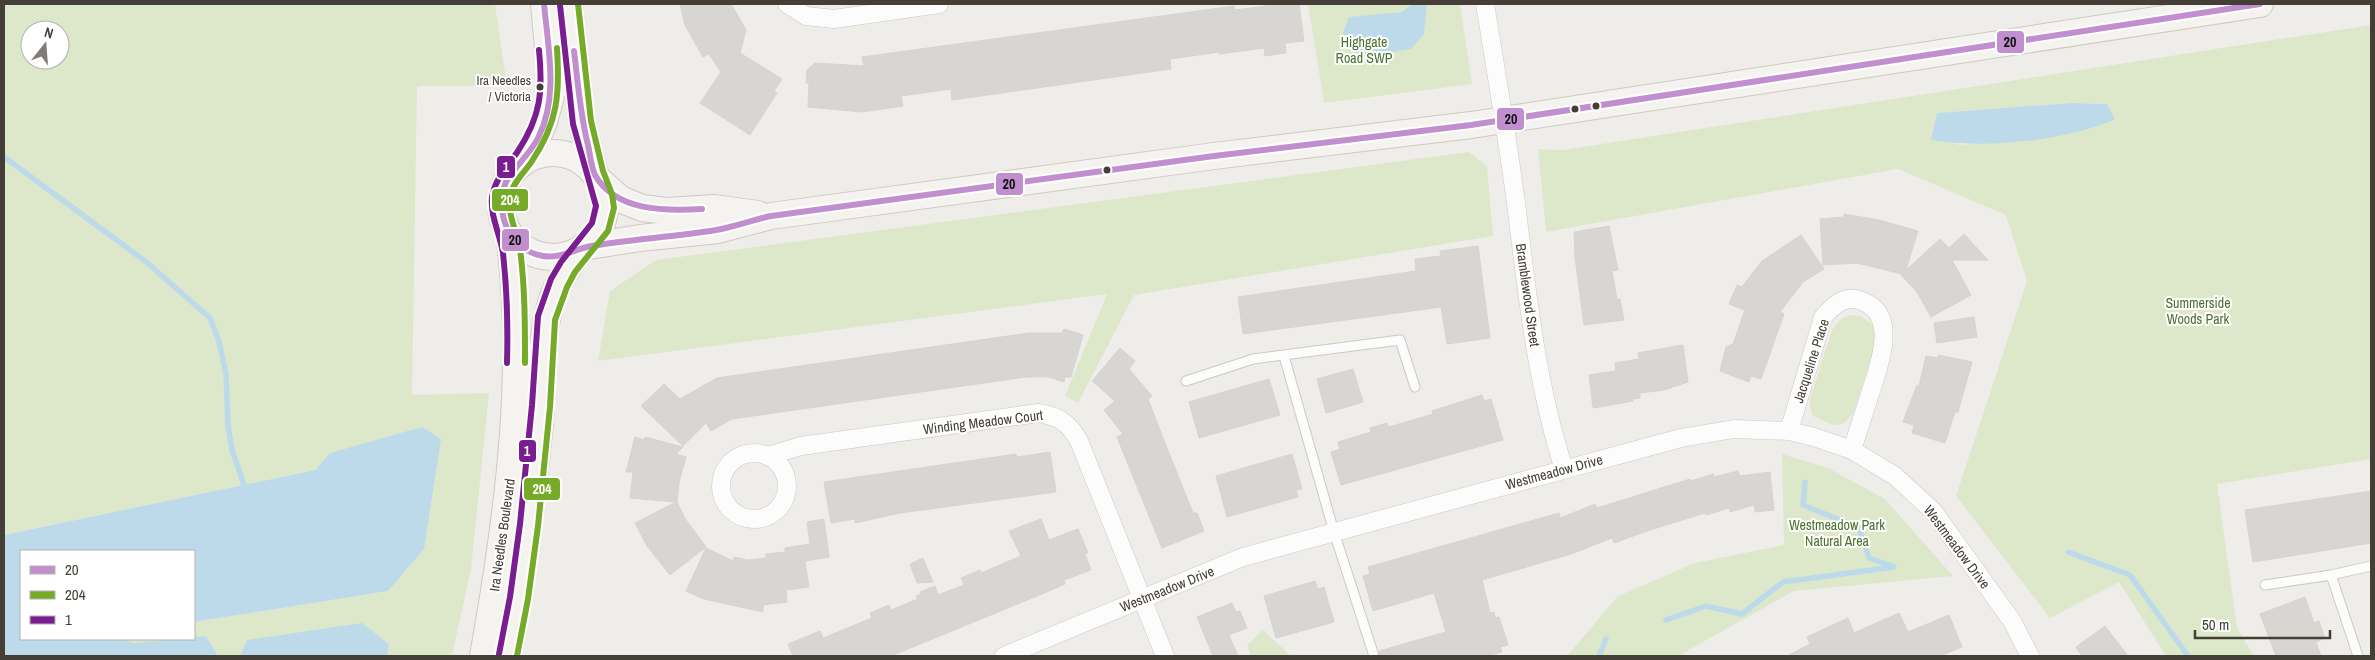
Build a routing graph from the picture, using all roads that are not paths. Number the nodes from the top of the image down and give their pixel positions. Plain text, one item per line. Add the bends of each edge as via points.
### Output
1 (544, 4) edge
2 (569, 4) edge
3 (787, 4) edge
4 (939, 4) edge
5 (1485, 4) edge
6 (2260, 4) edge
7 (1503, 119) junction
8 (520, 164) junction
9 (597, 177) junction
10 (771, 216) junction
11 (509, 233) junction
12 (583, 247) junction
13 (1284, 356) junction
14 (1186, 381) dead end
15 (1415, 387) dead end
16 (1789, 431) junction
17 (1852, 450) junction
18 (768, 456) dead end
19 (1564, 469) junction
20 (1334, 532) junction
21 (2371, 566) edge
22 (2331, 575) junction
23 (2266, 585) dead end
24 (1142, 599) junction
25 (483, 656) edge
26 (508, 656) edge
27 (1004, 656) edge
28 (1165, 656) edge
29 (1374, 656) edge
30 (2030, 656) edge
31 (2358, 656) edge

1 - 8 main road via 552,93 537,139
2 - 9 main road via 582,123
3 - 4 street via 806,16 826,19
5 - 7 street, Bramblewood Street
6 - 7 main road
7 - 10 main road
7 - 19 street, Bramblewood Street via 1533,338 1554,440
8 - 9 main road via 540,154 557,153 577,159
8 - 11 main road via 509,177 501,199 502,217
9 - 10 main road via 620,199 642,208 667,211 714,208
9 - 12 main road via 604,196 604,217 594,237
10 - 12 main road via 718,230
11 - 12 main road via 524,248 540,255 560,256
11 - 25 main road, Ira Needles Boulevard via 517,313 516,396 510,476
12 - 26 main road, Ira Needles Boulevard via 559,283 546,318 529,525
13 - 14 lane via 1254,359
13 - 15 lane via 1400,340
13 - 20 lane
16 - 17 street, Westmeadow Drive
16 - 17 street, Jacqueline Place via 1823,317 1839,303 1855,298 1877,312 1884,328 1883,352
16 - 19 street, Westmeadow Drive via 1734,429 1681,438
17 - 30 street, Westmeadow Drive via 1894,476 1933,511 2012,622
18 - 24 street, Winding Meadow Court via 801,446 1038,413 1051,415 1071,428 1079,441
19 - 20 street, Westmeadow Drive
20 - 24 street, Westmeadow Drive via 1243,557
20 - 29 lane
21 - 22 lane
22 - 23 lane
22 - 31 lane
24 - 27 street, Westmeadow Drive
24 - 28 street, Winding Meadow Court

